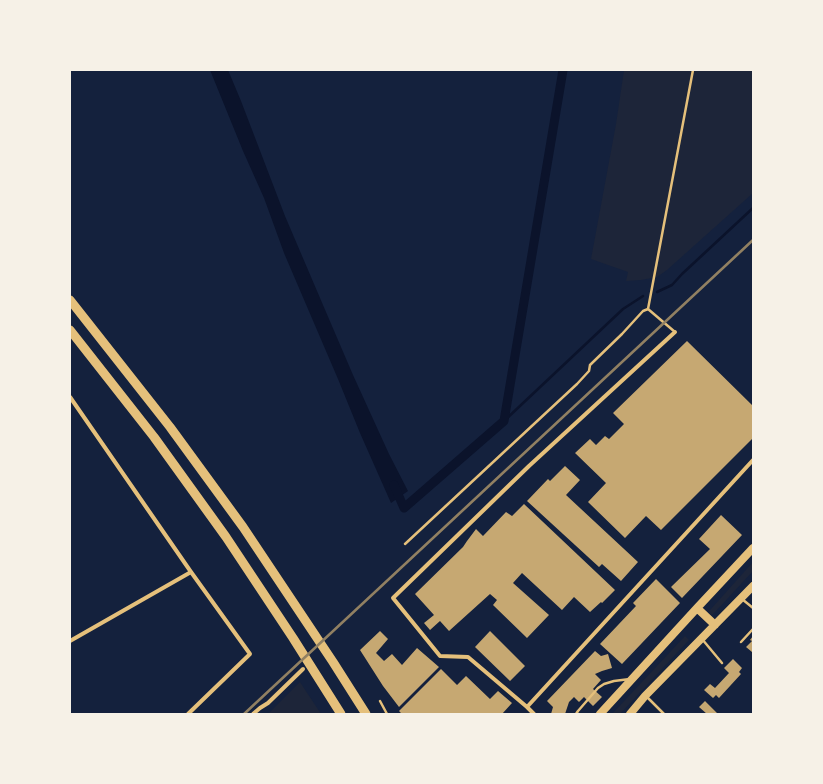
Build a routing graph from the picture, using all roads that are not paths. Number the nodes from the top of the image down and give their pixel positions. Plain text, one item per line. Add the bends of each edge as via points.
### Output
1 (693, 70) edge
2 (70, 300) edge
3 (648, 309) junction
4 (70, 330) edge
5 (675, 332) joint
6 (70, 397) edge
7 (753, 460) edge
8 (405, 544) dead end
9 (753, 548) edge
10 (191, 572) junction
11 (753, 586) edge
12 (741, 599) junction
13 (697, 608) junction
14 (753, 608) edge
15 (715, 625) junction
16 (753, 628) edge
17 (702, 639) junction
18 (70, 641) edge
19 (741, 642) dead end
20 (722, 663) dead end
21 (303, 669) dead end
22 (632, 679) junction
23 (645, 696) junction
24 (380, 701) dead end
25 (527, 707) junction
26 (188, 714) edge
27 (253, 714) edge
28 (341, 714) edge
29 (366, 714) edge
30 (387, 714) edge
31 (534, 714) edge
32 (576, 714) edge
33 (600, 714) edge
34 (630, 714) edge
35 (664, 714) edge

1 - 3 lane
2 - 29 highway via 170,426 230,507
3 - 5 lane
3 - 8 lane via 590,364 589,371 577,384
4 - 28 highway via 154,437 226,537
5 - 25 street via 529,466 393,598 440,656 468,657
6 - 10 street
7 - 25 street
9 - 13 main road
10 - 18 street
10 - 26 street via 250,654
11 - 12 main road
12 - 14 lane
12 - 15 main road
13 - 15 main road
13 - 22 main road
15 - 17 main road
16 - 19 lane
17 - 20 lane
17 - 23 main road
21 - 27 street
22 - 32 lane via 604,684
22 - 33 main road
23 - 34 main road
23 - 35 lane
24 - 30 lane
25 - 31 street

